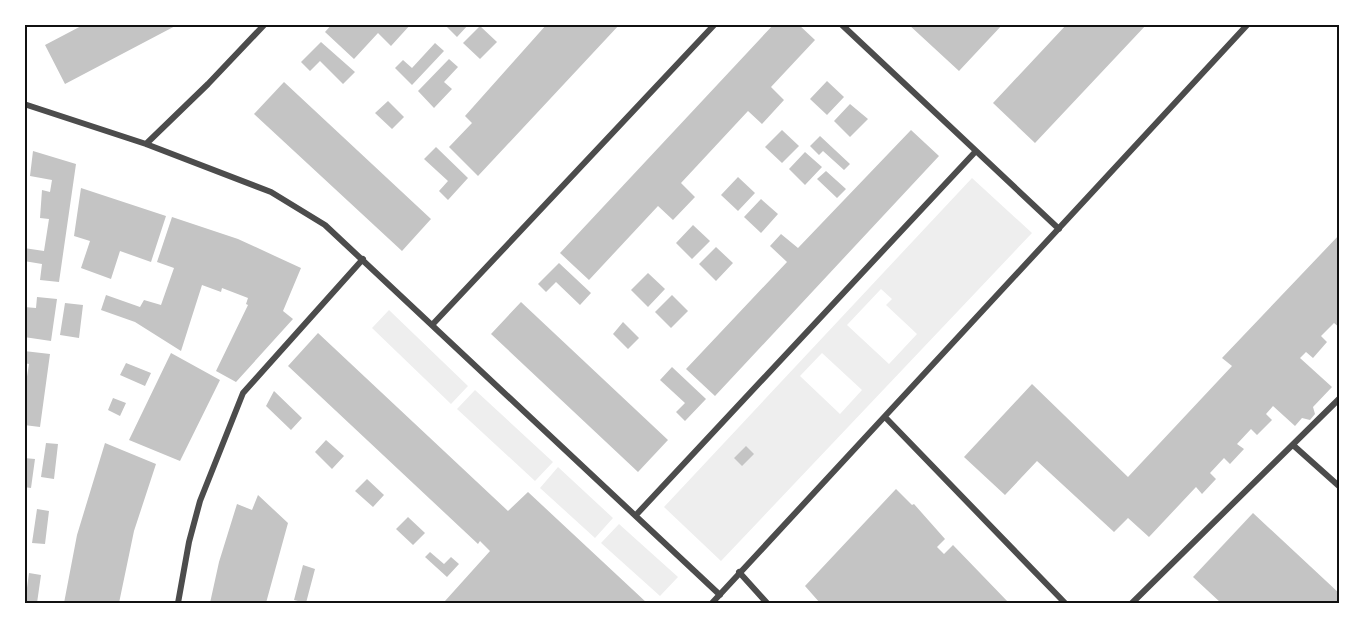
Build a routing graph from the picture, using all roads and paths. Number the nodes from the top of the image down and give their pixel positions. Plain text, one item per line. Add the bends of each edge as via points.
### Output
1 (265, 24) edge
2 (715, 24) edge
3 (841, 24) edge
4 (1248, 24) edge
5 (24, 104) edge
6 (146, 144) junction
7 (976, 151) junction
8 (1059, 229) junction
9 (363, 259) junction
10 (432, 325) junction
11 (1340, 398) edge
12 (885, 417) junction
13 (1293, 445) junction
14 (1340, 487) edge
15 (636, 515) junction
16 (740, 572) junction
17 (720, 595) junction
18 (178, 603) edge
19 (712, 603) edge
20 (767, 603) edge
21 (1065, 603) edge
22 (1132, 603) edge

1 - 6 street
2 - 10 street
3 - 7 street
4 - 8 street
5 - 6 street
6 - 9 street via 271,192 325,225
7 - 8 street
7 - 15 street
8 - 12 street
9 - 10 street
9 - 18 street via 243,393 200,501
10 - 15 street
11 - 13 street
12 - 16 street
12 - 21 street
13 - 14 street
13 - 22 street
15 - 17 street
16 - 17 street
16 - 20 street
17 - 19 street

